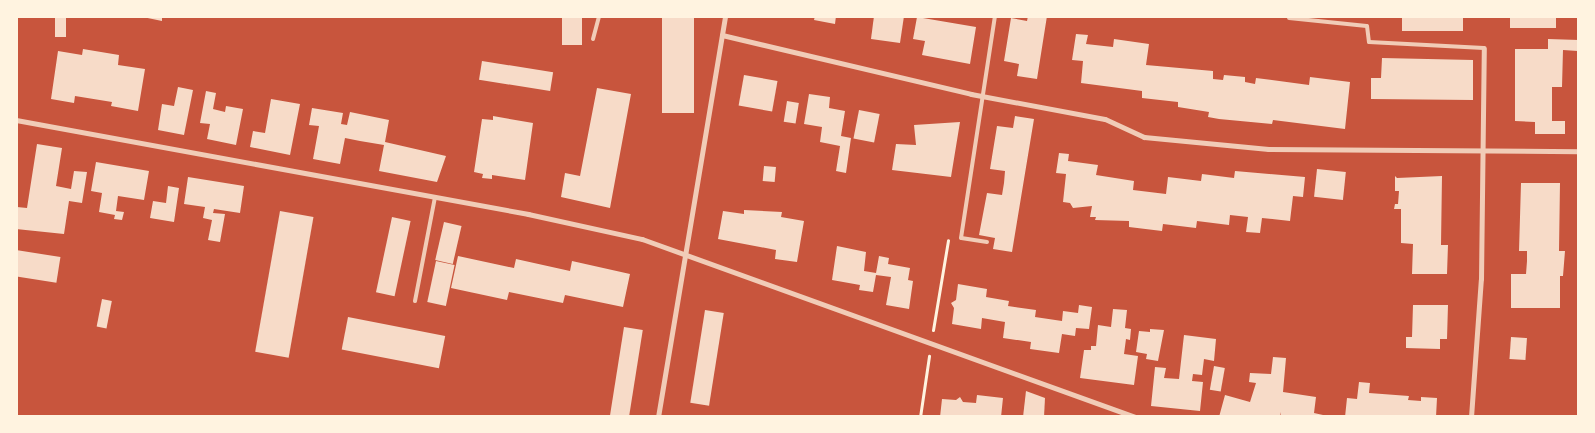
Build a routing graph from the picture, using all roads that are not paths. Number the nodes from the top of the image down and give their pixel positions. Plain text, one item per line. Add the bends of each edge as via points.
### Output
1 (598, 16) edge
2 (725, 16) edge
3 (995, 16) edge
4 (1289, 18) dead end
5 (722, 35) junction
6 (593, 39) dead end
7 (1484, 48) joint
8 (984, 96) junction
9 (16, 120) edge
10 (1484, 149) junction
11 (1579, 151) edge
12 (435, 197) junction
13 (987, 242) dead end
14 (686, 254) junction
15 (415, 301) dead end
16 (658, 417) edge
17 (1135, 417) edge
18 (1471, 417) edge

1 - 6 lane
2 - 5 street
3 - 8 lane
4 - 7 lane via 1366,26 1369,42
5 - 8 street
5 - 14 street
7 - 10 street
8 - 10 street via 1105,119 1144,137 1268,149
8 - 13 lane via 961,238
9 - 12 street
10 - 11 street
10 - 18 street
12 - 14 street via 613,231
12 - 15 lane
14 - 16 street
14 - 17 street

